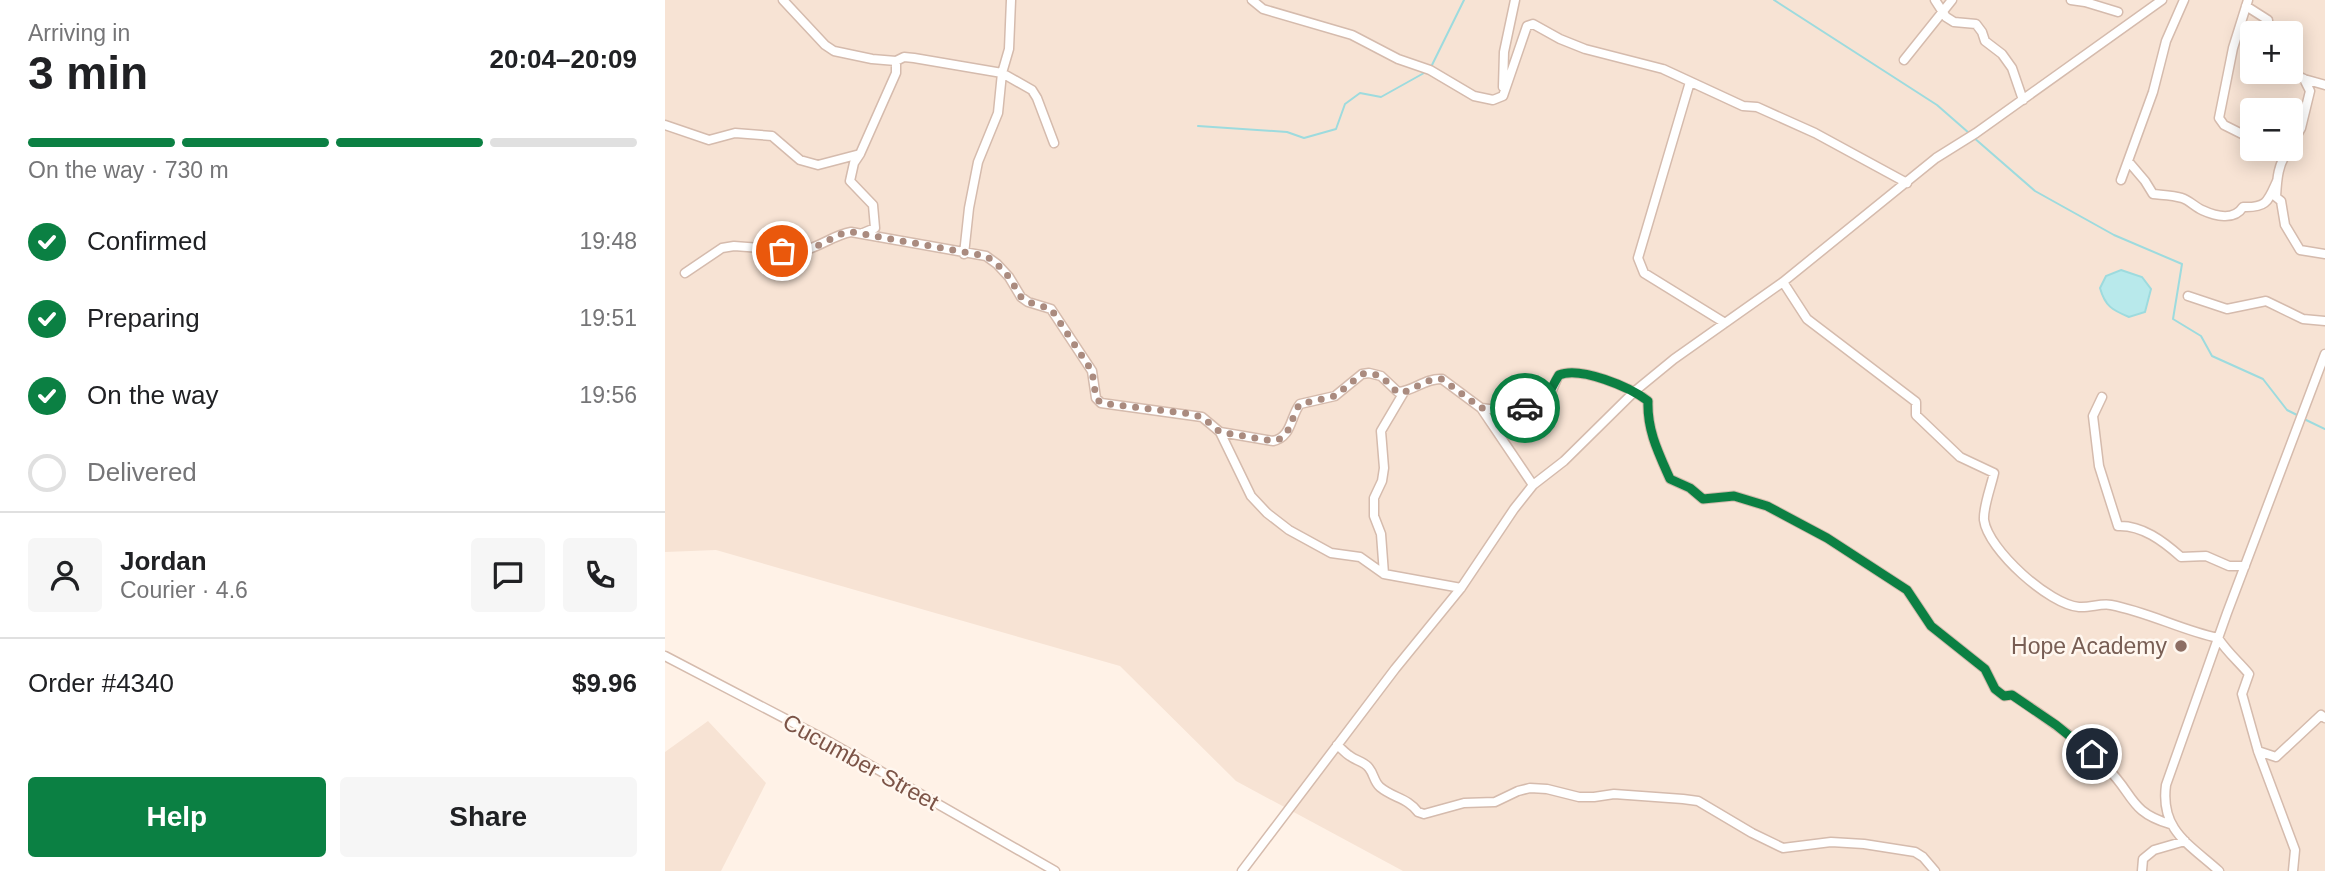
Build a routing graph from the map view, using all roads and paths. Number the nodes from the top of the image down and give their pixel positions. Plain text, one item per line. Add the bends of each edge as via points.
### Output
1 (783, 0) edge
2 (1011, 0) edge
3 (1252, 0) edge
4 (1515, 0) edge
5 (1935, 0) edge
6 (1952, 0) edge
7 (2071, 0) edge
8 (2162, 0) edge
9 (2184, 0) edge
10 (2151, 3) edge
11 (2247, 3) edge
12 (1944, 11) junction
13 (2118, 12) dead end
14 (2268, 21) edge
15 (896, 61) junction
16 (1904, 61) dead end
17 (1002, 73) junction
18 (2304, 79) joint
19 (1690, 82) junction
20 (2325, 85) edge
21 (1503, 96) junction
22 (2023, 100) junction
23 (2303, 120) edge
24 (665, 125) edge
25 (2240, 133) edge
26 (1054, 143) dead end
27 (860, 154) junction
28 (2128, 161) junction
29 (2281, 161) edge
30 (2121, 180) dead end
31 (2277, 181) junction
32 (1907, 183) junction
33 (863, 233) junction
34 (964, 254) junction
35 (2325, 254) edge
36 (685, 272) dead end
37 (1783, 282) junction
38 (2188, 296) dead end
39 (2325, 321) edge
40 (1725, 323) junction
41 (2325, 354) edge
42 (1635, 391) junction
43 (1404, 393) junction
44 (2102, 397) dead end
45 (1481, 408) junction
46 (1220, 432) junction
47 (1533, 485) junction
48 (2245, 566) junction
49 (1384, 574) junction
50 (1461, 588) junction
51 (2218, 638) junction
52 (665, 656) edge
53 (2325, 718) edge
54 (1337, 745) junction
55 (2257, 751) junction
56 (2171, 824) junction
57 (2185, 841) junction
58 (1055, 871) edge
59 (1242, 871) edge
60 (1935, 871) edge
61 (2142, 871) edge
62 (2219, 871) edge
63 (2293, 871) edge

1 - 15 street via 834,51
2 - 17 street via 1009,49
3 - 21 street via 1263,9 1352,36 1430,70 1474,96 1493,100
4 - 21 street via 1504,52
5 - 12 street
6 - 12 street
7 - 13 street
8 - 10 street
9 - 28 street via 2166,41
10 - 22 street
11 - 14 street
11 - 25 street via 2220,118
12 - 16 street
12 - 22 street via 1954,22 1976,24 1985,41 2012,68
15 - 17 street via 914,58
15 - 27 street via 896,73
17 - 26 street via 1035,94
17 - 34 street via 997,113 978,162
18 - 20 street
18 - 23 street via 2310,91
19 - 21 street via 1646,63 1585,49 1533,24 1522,37
19 - 32 street via 1815,133
19 - 40 street via 1638,258 1644,273
22 - 32 street
24 - 27 street via 709,140 735,133 772,136 800,160 818,164
27 - 33 street via 850,181 873,205 875,228
28 - 30 street
28 - 31 street via 2153,194 2184,198 2200,210 2220,216 2234,216 2243,207 2267,202
29 - 31 street
31 - 35 street via 2276,197 2281,201 2285,225 2300,250
32 - 37 street
33 - 34 street
33 - 36 street via 843,233 801,251 722,248
34 - 46 street via 986,256 1009,277 1021,297 1051,309 1092,371 1101,403 1191,414
37 - 40 street
37 - 51 street via 1807,319 1916,402 1916,415 1960,457 1994,473 1984,519 1991,542 2023,576 2077,607 2108,604
38 - 39 street via 2227,309 2266,301 2303,319
40 - 42 street
41 - 48 street
42 - 45 street via 1566,372 1538,405 1511,411
42 - 47 street
42 - 56 street via 1648,401 1650,433 1670,479 1703,499 1734,496 1767,506 1907,590 1931,626 1985,669 1995,689 2056,725 2109,769 2142,813
43 - 45 street via 1426,380 1442,379
43 - 46 street via 1395,391 1381,376 1362,374 1335,396 1300,404 1280,440
43 - 49 street via 1381,431 1384,468 1374,498 1374,516 1381,534
44 - 48 street via 2094,416 2099,466 2117,526 2129,526 2162,541 2181,557 2206,555 2229,566
45 - 47 street
46 - 49 street via 1251,496 1268,513 1331,553 1360,557
47 - 50 street
48 - 51 street
49 - 50 street
50 - 54 street
51 - 55 street via 2249,674 2242,694
51 - 56 street via 2167,785 2165,807
52 - 58 street, Cucumber Street via 826,740
53 - 55 street via 2321,715 2276,757
54 - 59 street
54 - 60 street via 1369,767 1382,789 1425,814 1464,803 1496,802 1529,788 1579,797 1614,794 1683,799 1698,801 1783,848 1831,842 1864,844 1915,852
55 - 63 street via 2295,849
56 - 57 street
57 - 61 street via 2154,850 2143,859
57 - 62 street

